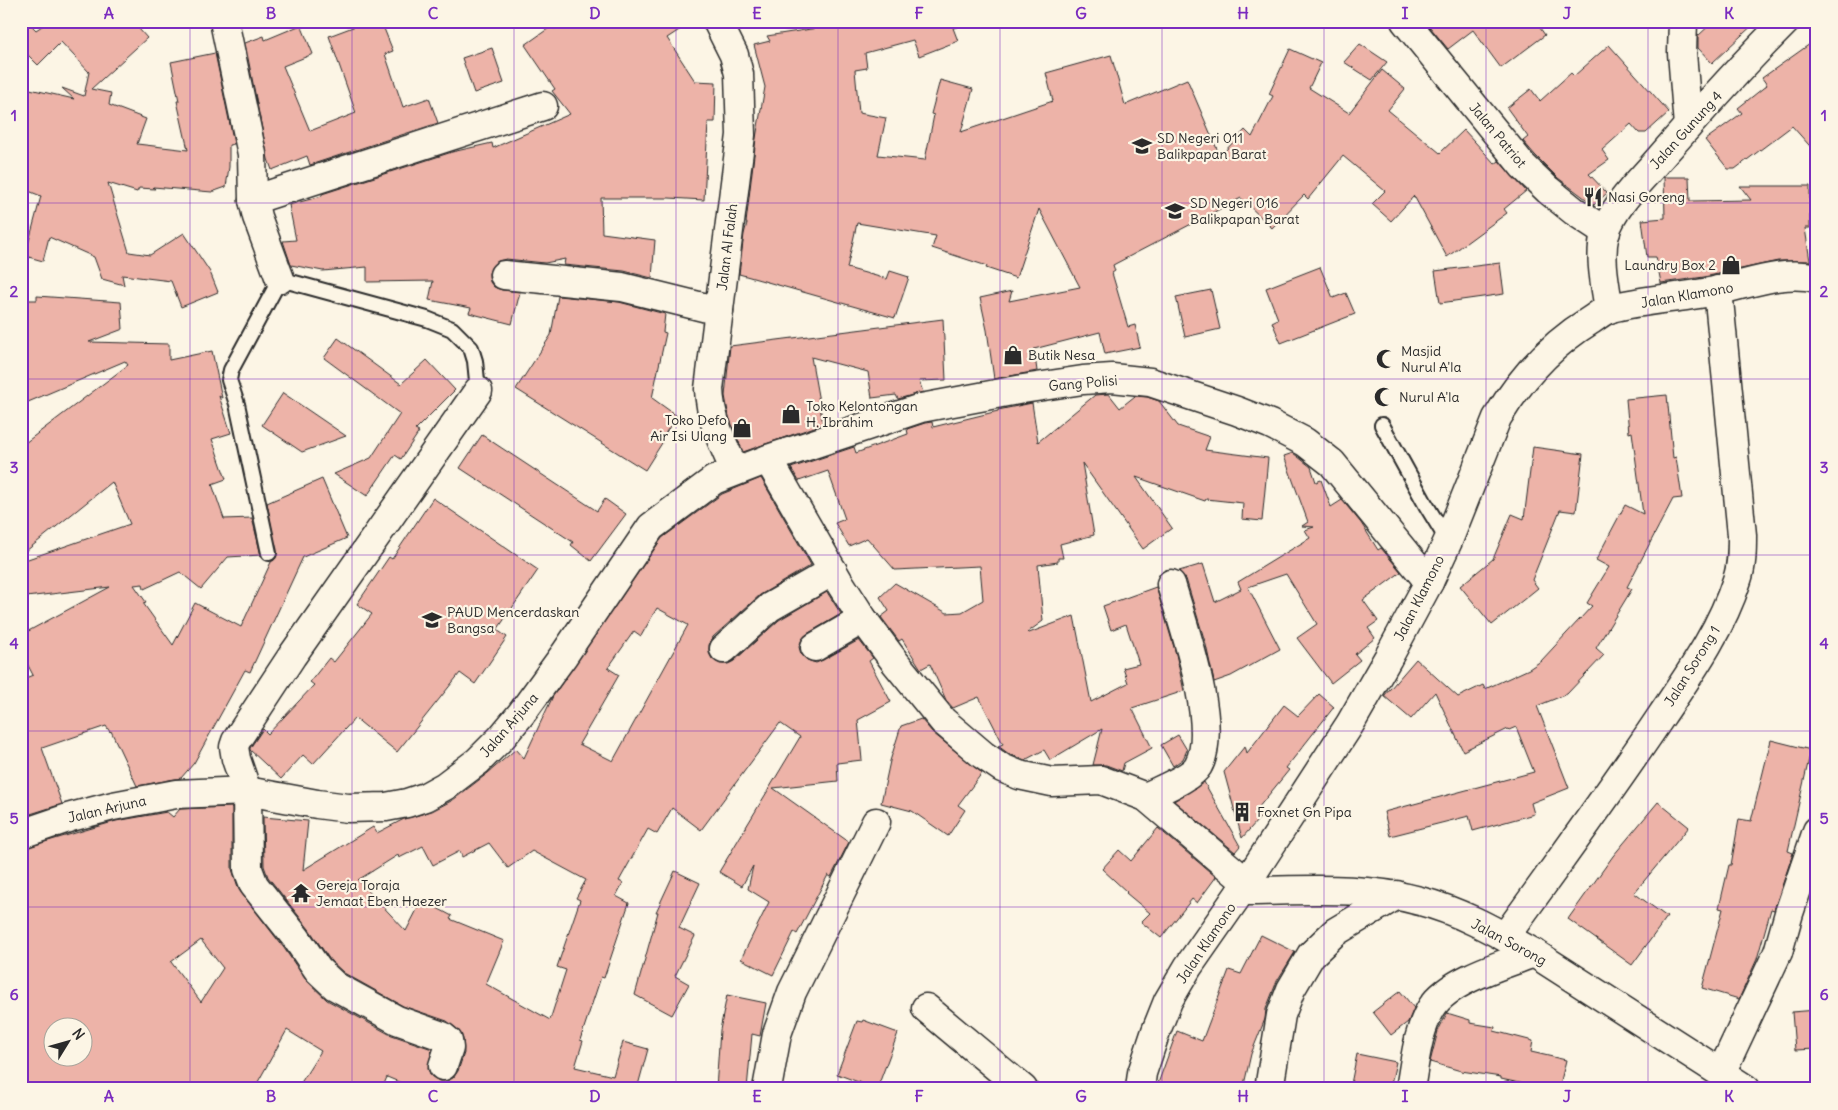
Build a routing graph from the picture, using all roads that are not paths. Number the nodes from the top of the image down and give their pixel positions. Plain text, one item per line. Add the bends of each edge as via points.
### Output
1 (224, 21) edge
2 (717, 21) edge
3 (1406, 21) edge
4 (1683, 21) edge
5 (1786, 21) edge
6 (543, 106) dead end
7 (1688, 126) junction
8 (253, 200) junction
9 (1606, 232) junction
10 (504, 275) dead end
11 (1817, 278) edge
12 (280, 279) junction
13 (1718, 290) junction
14 (1609, 309) junction
15 (719, 311) junction
16 (478, 391) joint
17 (1382, 424) dead end
18 (768, 459) junction
19 (735, 471) junction
20 (1448, 541) junction
21 (269, 553) dead end
22 (833, 571) junction
23 (1429, 582) junction
24 (1171, 584) dead end
25 (863, 619) junction
26 (815, 647) dead end
27 (724, 649) dead end
28 (247, 790) junction
29 (1146, 797) junction
30 (876, 822) dead end
31 (1817, 831) edge
32 (21, 834) edge
33 (1243, 887) junction
34 (1397, 895) junction
35 (1505, 937) junction
36 (1534, 953) junction
37 (926, 1008) dead end
38 (443, 1066) dead end
39 (1721, 1073) junction
40 (766, 1089) edge
41 (1023, 1089) edge
42 (1140, 1089) edge
43 (1269, 1089) edge
44 (1410, 1089) edge
45 (1746, 1089) edge

1 - 8 street via 252,154
2 - 15 street, Jalan Al Falah via 734,55 741,106 741,134
3 - 9 street, Jalan Patriot via 1523,166 1574,211
4 - 7 street via 1682,53
5 - 7 street, Jalan Gunung 4
6 - 8 street
7 - 9 street, Jalan Gunung 4 via 1622,203
8 - 12 street
9 - 14 street, Jalan Gunung 4 via 1602,252
10 - 15 street via 622,287
11 - 13 street, Jalan Klamono via 1786,275
12 - 16 lane via 427,319 452,329 471,348 476,361
12 - 21 lane via 231,370 229,380
13 - 14 street, Jalan Klamono
13 - 35 street, Jalan Sorong 1 via 1742,527 1738,578 1705,650 1642,745
14 - 20 street, Jalan Klamono via 1545,355 1507,401 1497,418
15 - 19 street, Jalan Al Falah via 710,404 713,420
16 - 28 street via 236,741 236,759
17 - 20 lane
18 - 19 street, Gang Polisi
18 - 22 street
18 - 23 street, Gang Polisi via 920,408 1084,380 1112,378 1150,382 1238,411 1305,442 1332,463
19 - 28 street, Jalan Arjuna via 703,487 651,527 522,714 478,761 445,786 407,803 348,808
20 - 23 street, Jalan Klamono
22 - 25 street
22 - 27 street via 770,607
23 - 33 street, Jalan Klamono via 1350,724
24 - 29 street via 1197,678 1205,727 1204,748 1198,766 1189,774
25 - 26 street
25 - 29 street via 943,721 1002,768 1052,782 1101,780
28 - 32 street, Jalan Arjuna via 145,799 71,817
28 - 38 street via 248,869 254,884 318,970 335,986 396,1020 448,1040 450,1048
29 - 33 street
30 - 40 street via 792,992 777,1034
31 - 39 street via 1778,952
33 - 34 street, Jalan Sorong
33 - 42 street, Jalan Klamono via 1213,928 1168,1001 1145,1064
34 - 35 street, Jalan Sorong via 1455,914
34 - 43 street via 1335,932 1311,955 1291,989 1281,1015
35 - 36 street, Jalan Sorong
36 - 39 street, Jalan Sorong
36 - 44 street via 1458,984 1433,1005 1424,1023
37 - 41 street
39 - 45 street, Jalan Sorong

